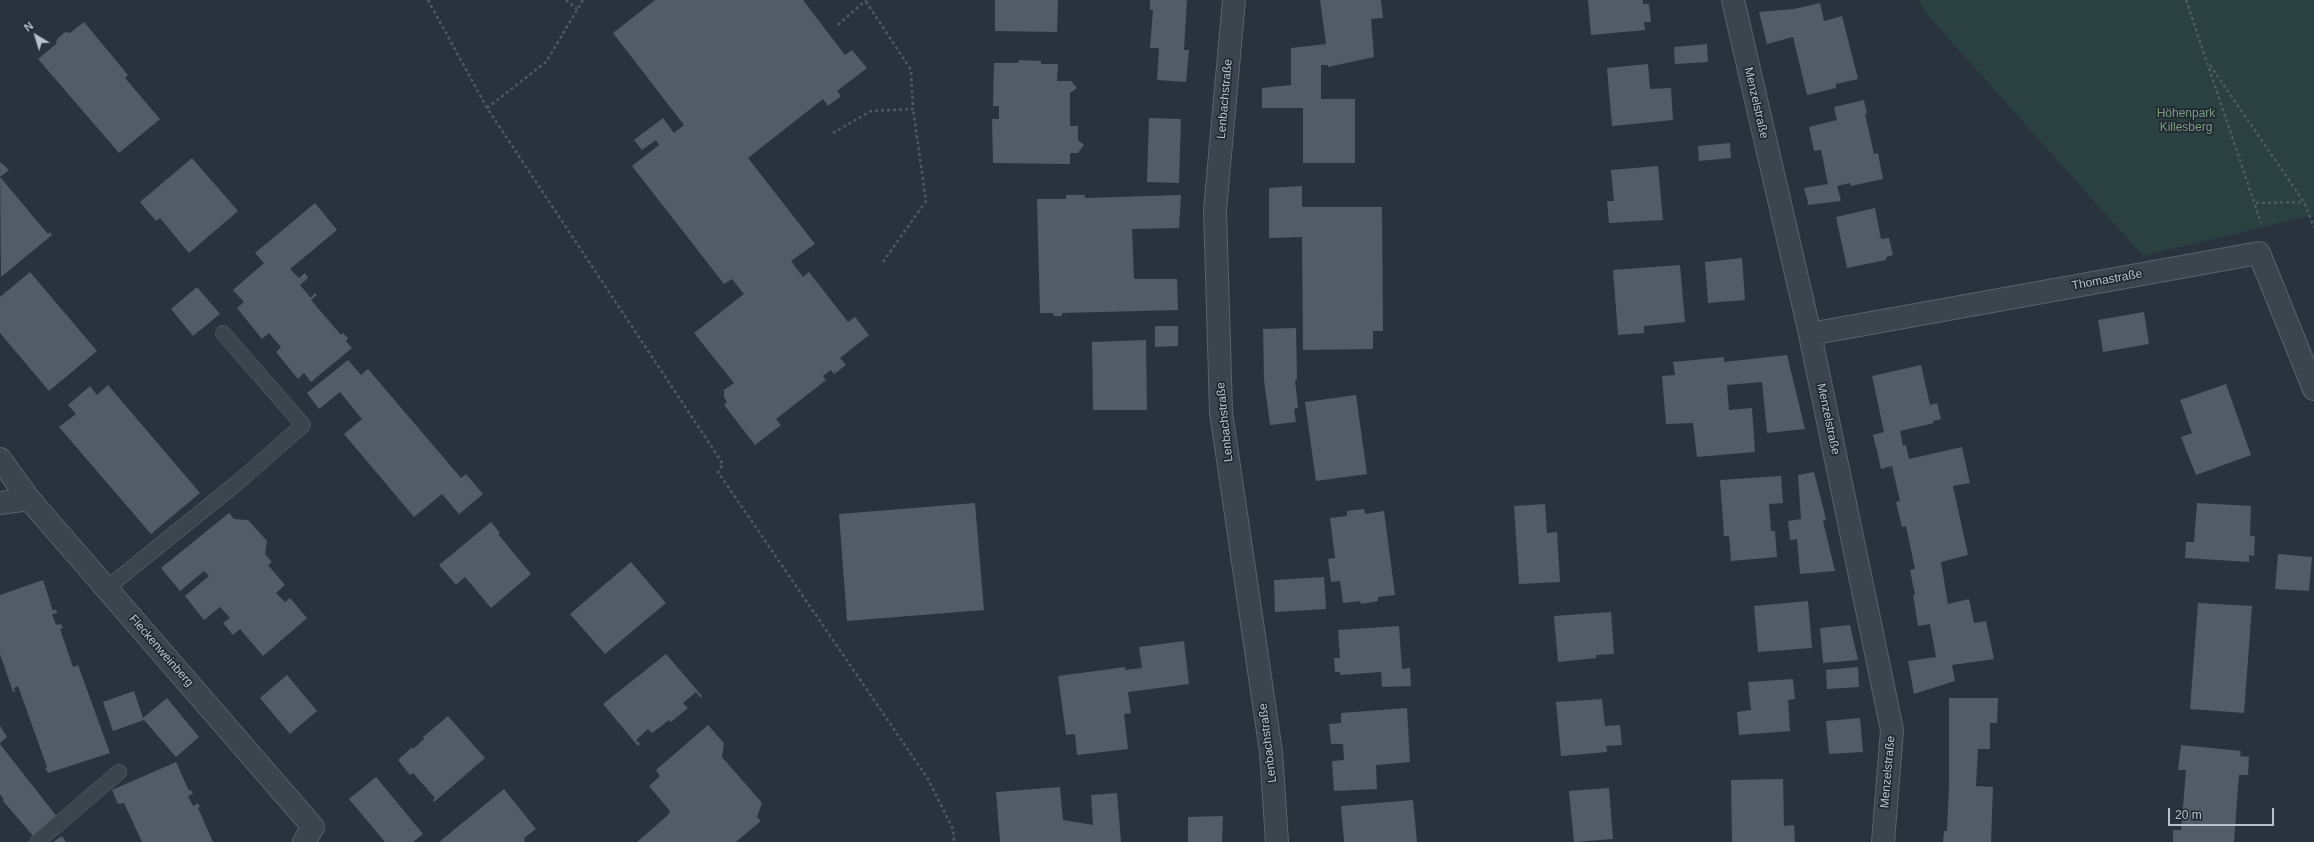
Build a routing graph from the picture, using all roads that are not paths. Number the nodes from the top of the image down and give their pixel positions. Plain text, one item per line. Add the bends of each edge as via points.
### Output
1 (1234, 0) edge
2 (1733, 0) edge
3 (223, 333) dead end
4 (1810, 334) junction
5 (2314, 389) edge
6 (0, 459) edge
7 (29, 498) junction
8 (0, 503) edge
9 (107, 588) junction
10 (119, 772) dead end
11 (314, 837) edge
12 (37, 842) edge
13 (1277, 842) edge
14 (1883, 842) edge

1 - 13 street, Lenbachstraße via 1215,210 1221,412 1271,752
2 - 4 street, Menzelstraße
3 - 9 lane via 303,425 237,483
4 - 5 street, Thomastraße via 2258,253
4 - 14 street, Menzelstraße via 1892,730
6 - 7 street, Fleckenweinberg
7 - 8 street
7 - 9 street, Fleckenweinberg
9 - 11 street, Fleckenweinberg
10 - 12 lane

